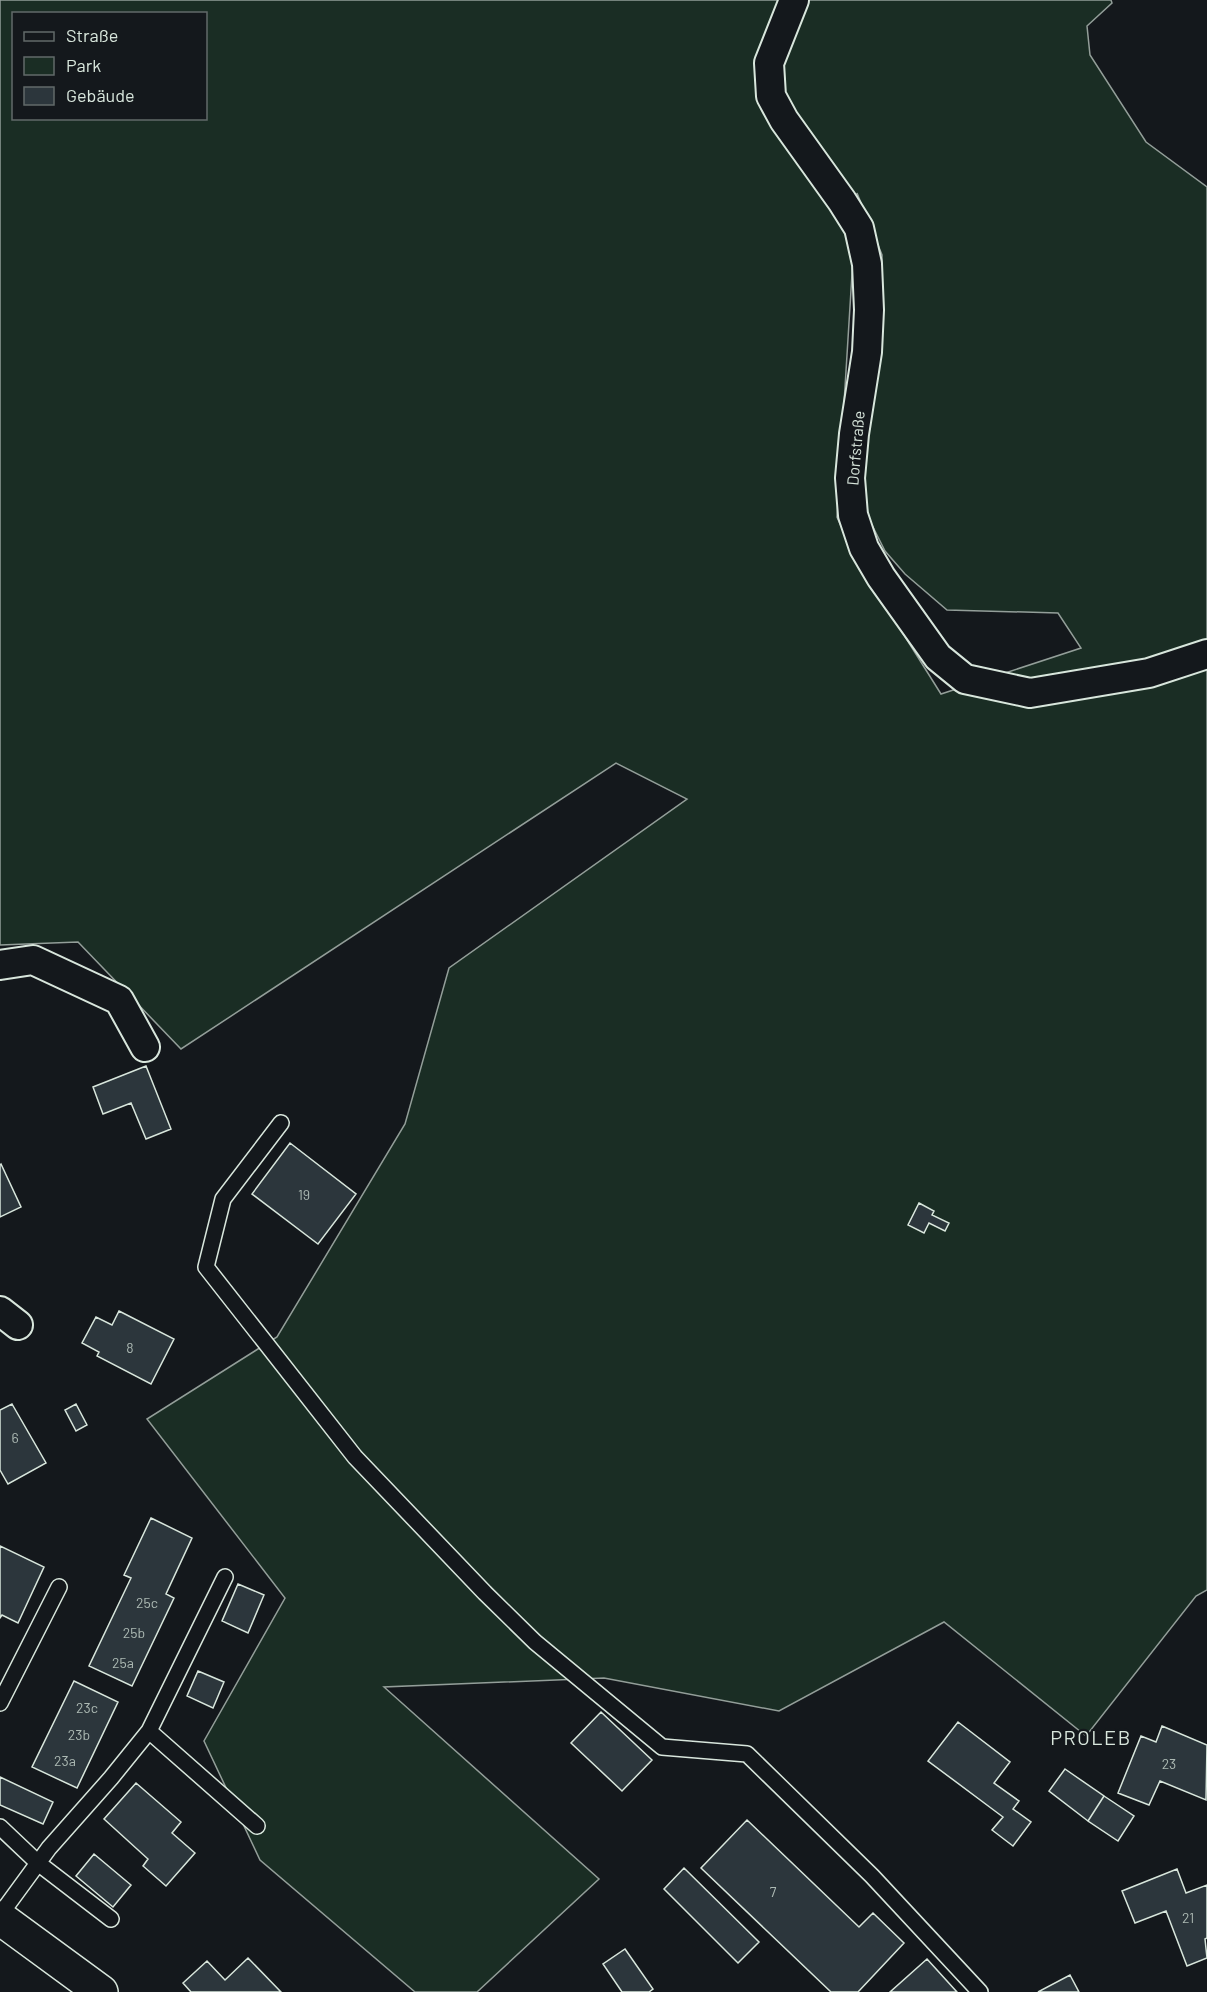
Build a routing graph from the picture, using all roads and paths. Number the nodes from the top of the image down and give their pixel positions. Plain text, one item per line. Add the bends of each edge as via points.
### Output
1 (794, 0) edge
2 (1207, 654) edge
3 (0, 965) edge
4 (145, 1047) dead end
5 (281, 1123) dead end
6 (225, 1577) dead end
7 (59, 1587) dead end
8 (0, 1703) edge
9 (148, 1731) junction
10 (257, 1826) dead end
11 (0, 1827) edge
12 (38, 1863) junction
13 (0, 1916) edge
14 (111, 1919) dead end
15 (101, 1992) edge
16 (980, 1992) edge

1 - 2 street, Dorfstraße via 769,63 771,96 859,228 867,264 869,310 850,478 853,515 864,548 881,577 938,657 965,679 1030,693 1149,673
3 - 4 street via 33,960 119,1000
5 - 16 lane via 223,1199 206,1267 355,1457 535,1642 662,1747 747,1754 872,1876
6 - 9 lane
7 - 8 lane
9 - 10 lane
9 - 12 lane
11 - 12 lane
12 - 13 lane
12 - 14 lane
13 - 15 main road

